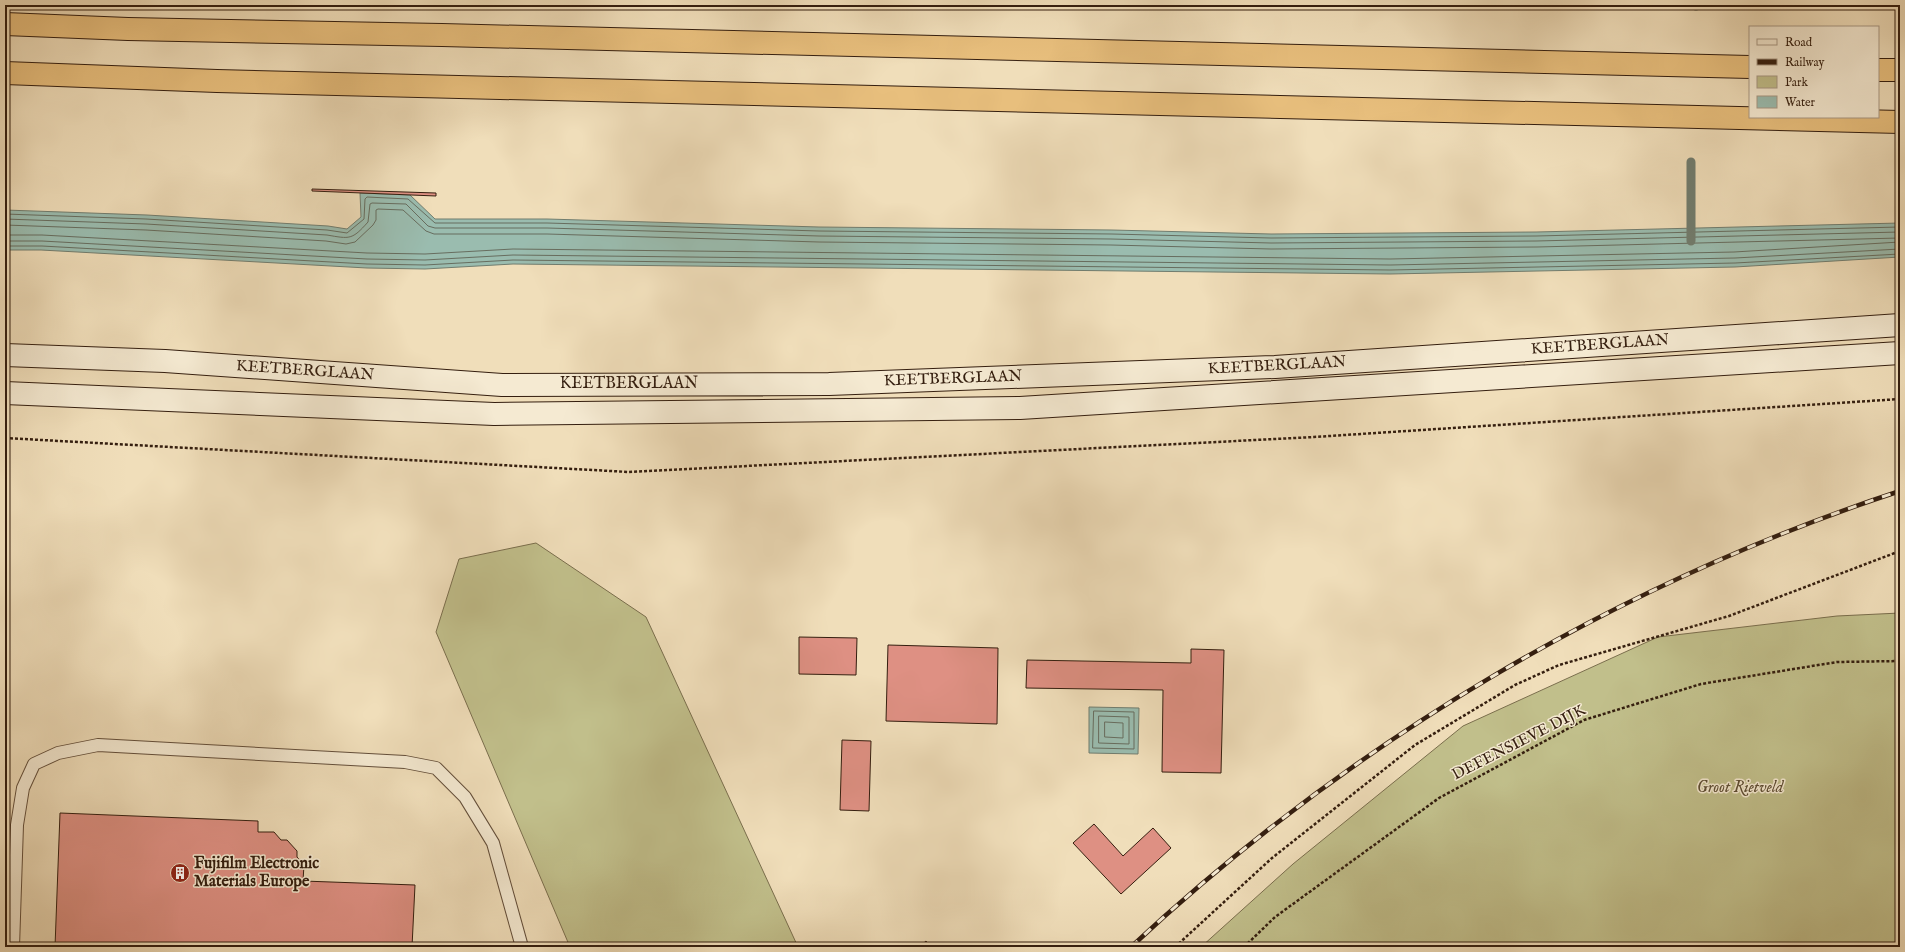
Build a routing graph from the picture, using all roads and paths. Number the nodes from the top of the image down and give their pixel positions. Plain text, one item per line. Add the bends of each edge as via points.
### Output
1 (5, 24) edge
2 (1749, 67) edge
3 (1879, 70) edge
4 (1900, 70) edge
5 (5, 73) edge
6 (1900, 122) edge
7 (1900, 325) edge
8 (1900, 353) edge
9 (5, 355) edge
10 (5, 393) edge
11 (1900, 399) edge
12 (5, 438) edge
13 (1900, 551) edge
14 (1900, 661) edge
15 (13, 947) edge
16 (522, 947) edge
17 (1175, 947) edge
18 (1244, 947) edge

1 - 2 highway
3 - 4 highway
5 - 6 highway via 217,81
7 - 9 main road, KEETBERGLAAN via 1275,367 829,384 502,385 165,361
8 - 10 main road, KEETBERGLAAN via 1020,408 494,414
11 - 12 path via 1314,437 629,472
13 - 17 path via 1729,616 1559,665 1515,685 1415,745 1272,858
14 - 18 path, DEFENSIEVE DIJK via 1838,662 1701,684 1584,720 1439,798 1276,917
15 - 16 lane via 17,825 23,788 34,764 58,753 98,745 405,762 436,768 465,797 493,843

